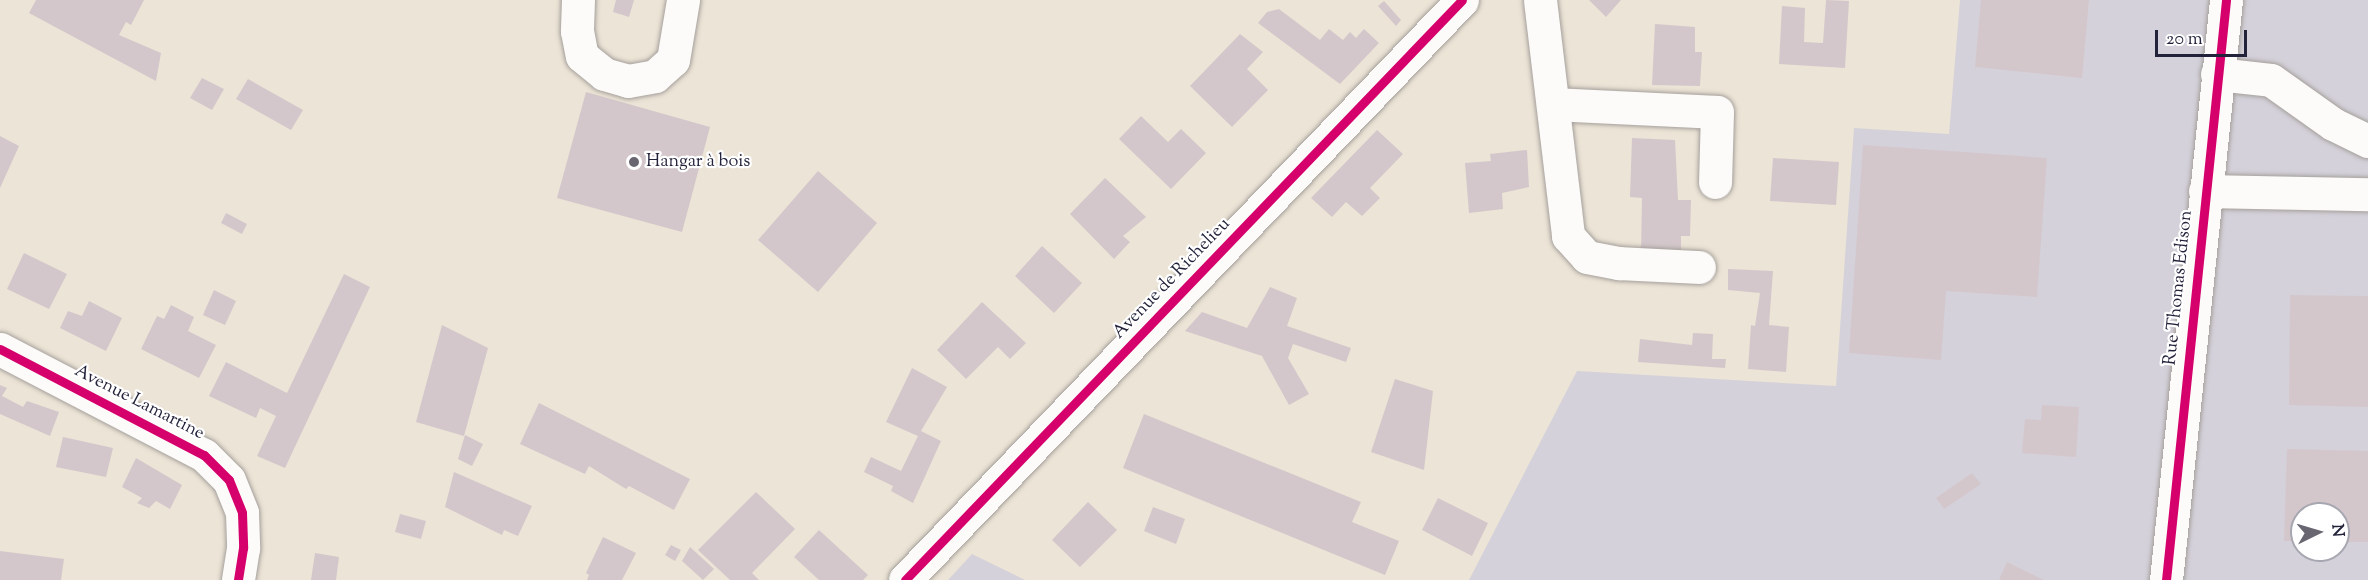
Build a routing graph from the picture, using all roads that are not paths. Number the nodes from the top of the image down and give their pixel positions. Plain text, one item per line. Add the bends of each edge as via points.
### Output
1 (578, 0) edge
2 (683, 0) edge
3 (1462, 0) edge
4 (1540, 0) edge
5 (2226, 0) edge
6 (2217, 74) junction
7 (1553, 105) junction
8 (2368, 141) edge
9 (1715, 182) dead end
10 (2205, 191) junction
11 (2368, 194) edge
12 (1699, 267) dead end
13 (0, 349) edge
14 (238, 580) edge
15 (905, 580) edge
16 (2166, 580) edge

1 - 2 street via 577,31 582,56 604,74 628,81 655,76 673,60
3 - 15 street, Avenue de Richelieu
4 - 7 street
5 - 6 street, Rue Thomas Edison
6 - 8 street via 2271,80 2333,124
6 - 10 street, Rue Thomas Edison
7 - 9 street via 1717,112
7 - 12 street via 1568,236 1587,257 1619,263
10 - 11 street
10 - 16 street, Rue Thomas Edison
13 - 14 street, Avenue Lamartine via 204,455 228,480 242,513 243,548

